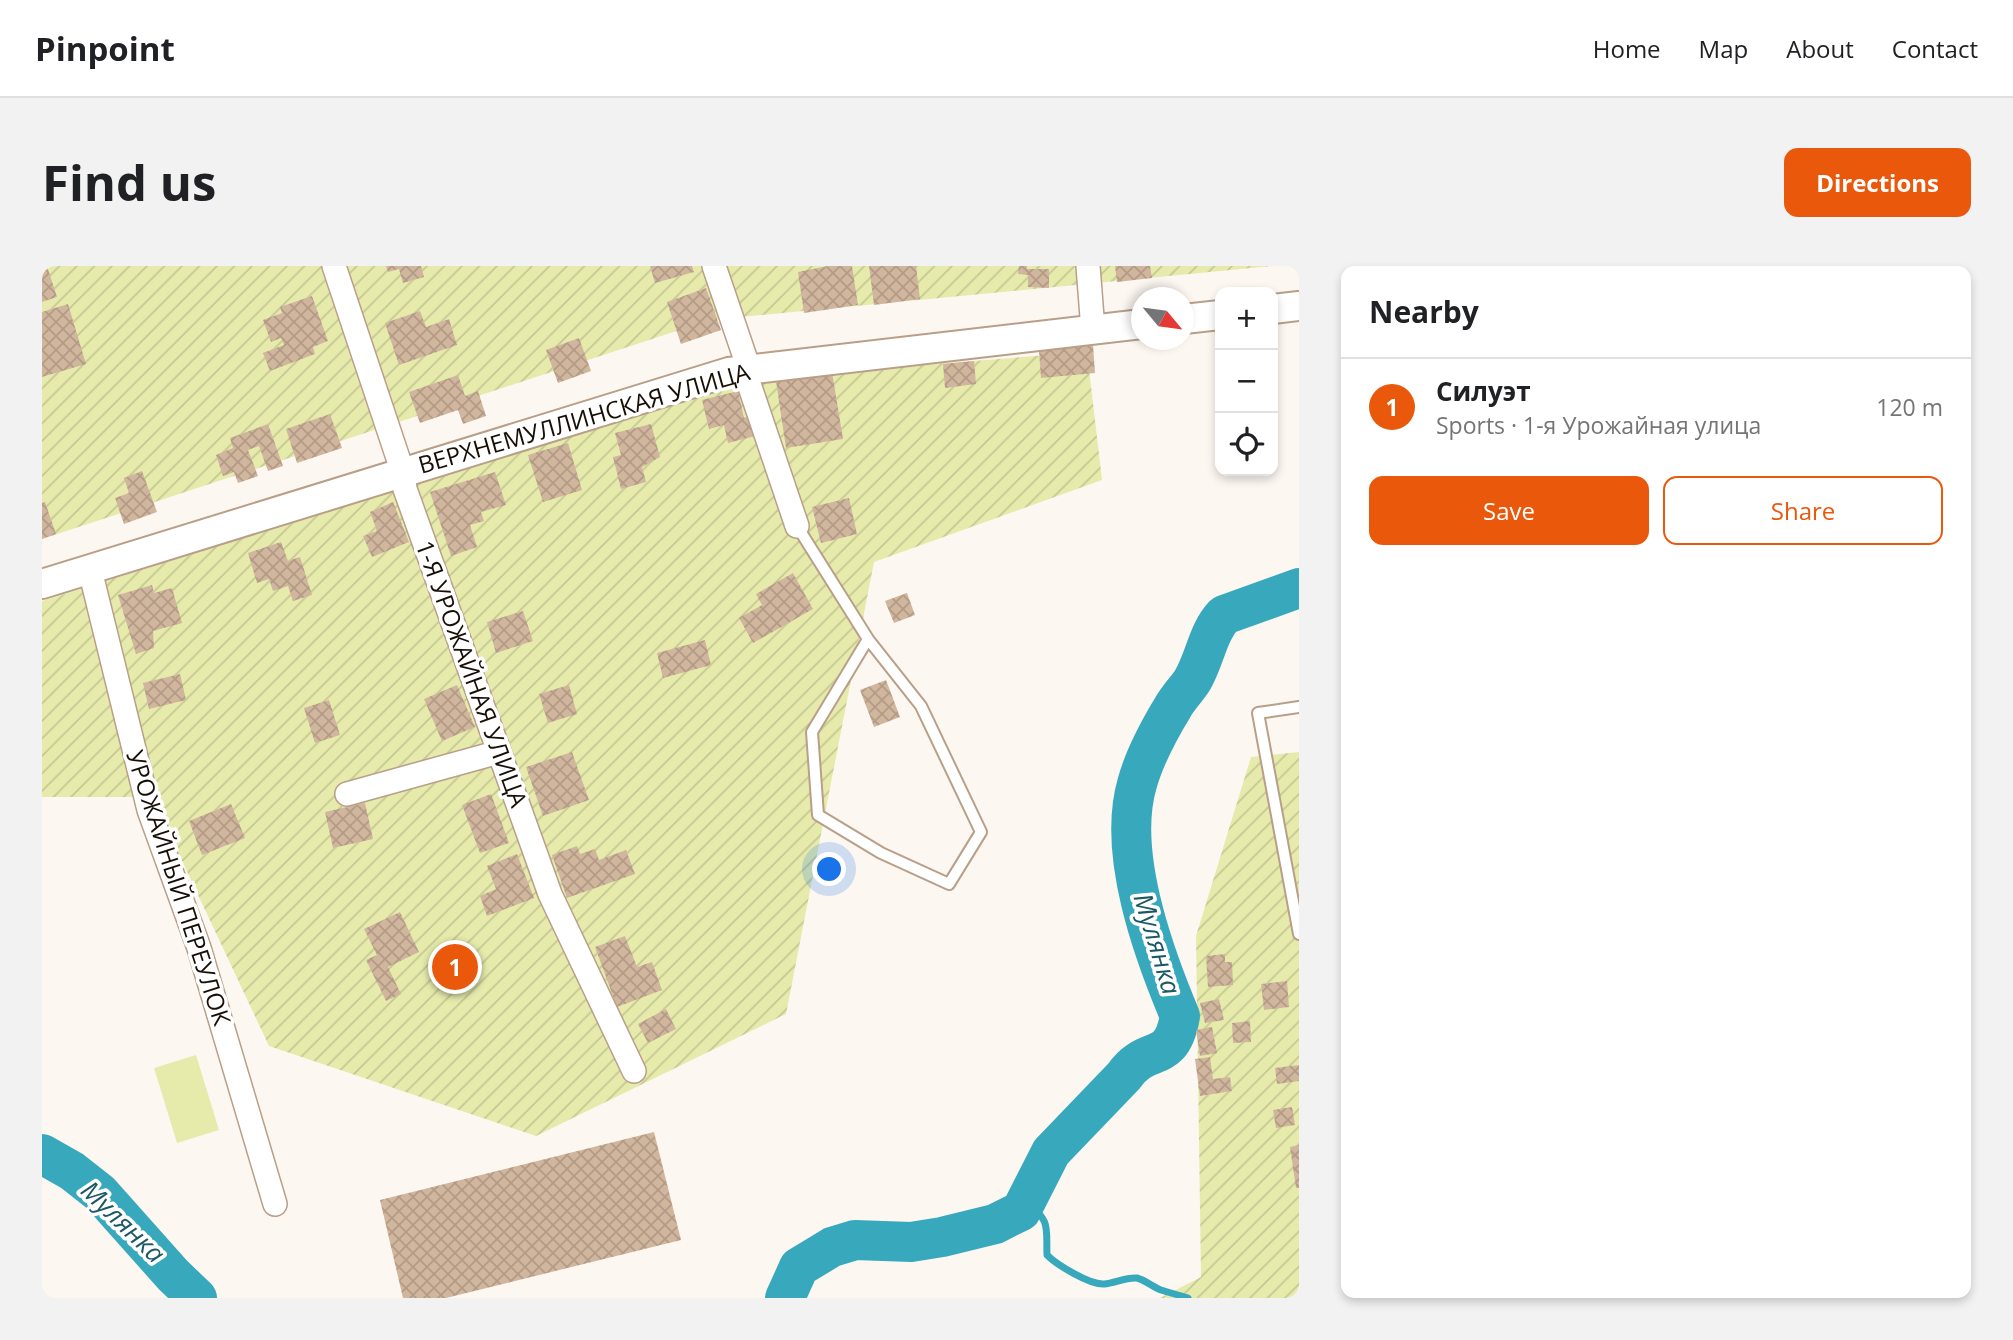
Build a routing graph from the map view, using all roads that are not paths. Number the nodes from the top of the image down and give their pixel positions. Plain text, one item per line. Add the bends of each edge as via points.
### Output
1 (334, 266) edge
2 (714, 266) edge
3 (1088, 266) edge
4 (1299, 306) edge
5 (1278, 308) edge
6 (1215, 316) edge
7 (1194, 318) edge
8 (1131, 325) edge
9 (1093, 330) junction
10 (748, 369) junction
11 (403, 473) junction
12 (797, 526) joint
13 (90, 570) junction
14 (42, 584) edge
15 (869, 639) junction
16 (1299, 707) edge
17 (499, 752) junction
18 (347, 794) dead end
19 (1299, 934) edge
20 (634, 1071) dead end
21 (275, 1204) dead end

1 - 11 street, 1-Я УРОЖАЙНАЯ УЛИЦА
2 - 10 street
3 - 9 street
4 - 5 street
6 - 7 street
8 - 9 street, ВЕРХНЕМУЛЛИНСКАЯ УЛИЦА
9 - 10 street, ВЕРХНЕМУЛЛИНСКАЯ УЛИЦА
10 - 11 street, ВЕРХНЕМУЛЛИНСКАЯ УЛИЦА
10 - 12 street via 749,384
11 - 13 street, ВЕРХНЕМУЛЛИНСКАЯ УЛИЦА
11 - 17 street, 1-Я УРОЖАЙНАЯ УЛИЦА
12 - 15 lane
13 - 14 street, ВЕРХНЕМУЛЛИНСКАЯ УЛИЦА
13 - 21 street, УРОЖАЙНЫЙ ПЕРЕУЛОК via 149,810 199,948
15 - 15 lane via 812,732 818,815 881,853 949,884 981,832 921,706
16 - 19 lane via 1258,713
17 - 18 street
17 - 20 street, 1-Я УРОЖАЙНАЯ УЛИЦА via 550,894

